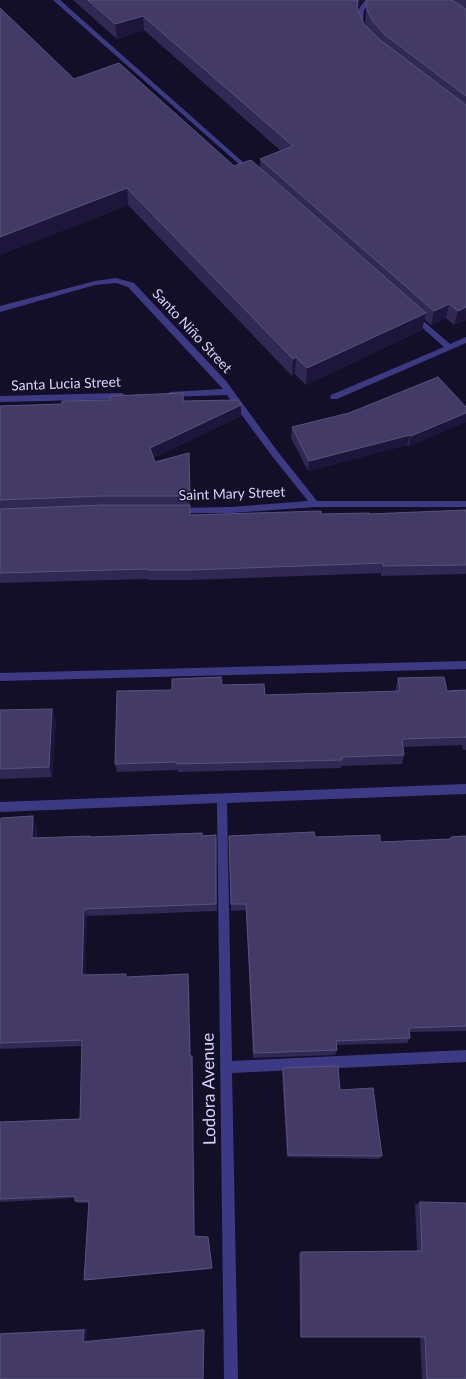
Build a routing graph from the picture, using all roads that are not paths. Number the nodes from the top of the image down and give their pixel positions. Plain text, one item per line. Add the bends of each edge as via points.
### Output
1 (56, 0) edge
2 (368, 0) edge
3 (366, 37) edge
4 (258, 179) edge
5 (0, 308) edge
6 (407, 310) edge
7 (466, 340) edge
8 (449, 347) junction
9 (230, 392) junction
10 (159, 395) edge
11 (130, 396) edge
12 (334, 397) dead end
13 (0, 399) edge
14 (315, 504) junction
15 (466, 504) edge
16 (168, 511) edge
17 (466, 665) edge
18 (0, 677) edge
19 (466, 789) edge
20 (222, 798) junction
21 (0, 807) edge
22 (466, 1056) edge
23 (226, 1067) junction
24 (231, 1379) edge

1 - 4 street
2 - 3 street via 361,10 360,23
5 - 9 street, Santo Niño Street via 110,280 131,285
6 - 8 street
7 - 8 street
8 - 12 street
9 - 10 street
9 - 14 street, Santo Niño Street
11 - 13 street, Santa Lucia Street
14 - 15 street, Saint Mary Street
14 - 16 street, Saint Mary Street
17 - 18 street
19 - 20 street
20 - 21 street
20 - 23 street, Lodora Avenue
22 - 23 street
23 - 24 street, Lodora Avenue

